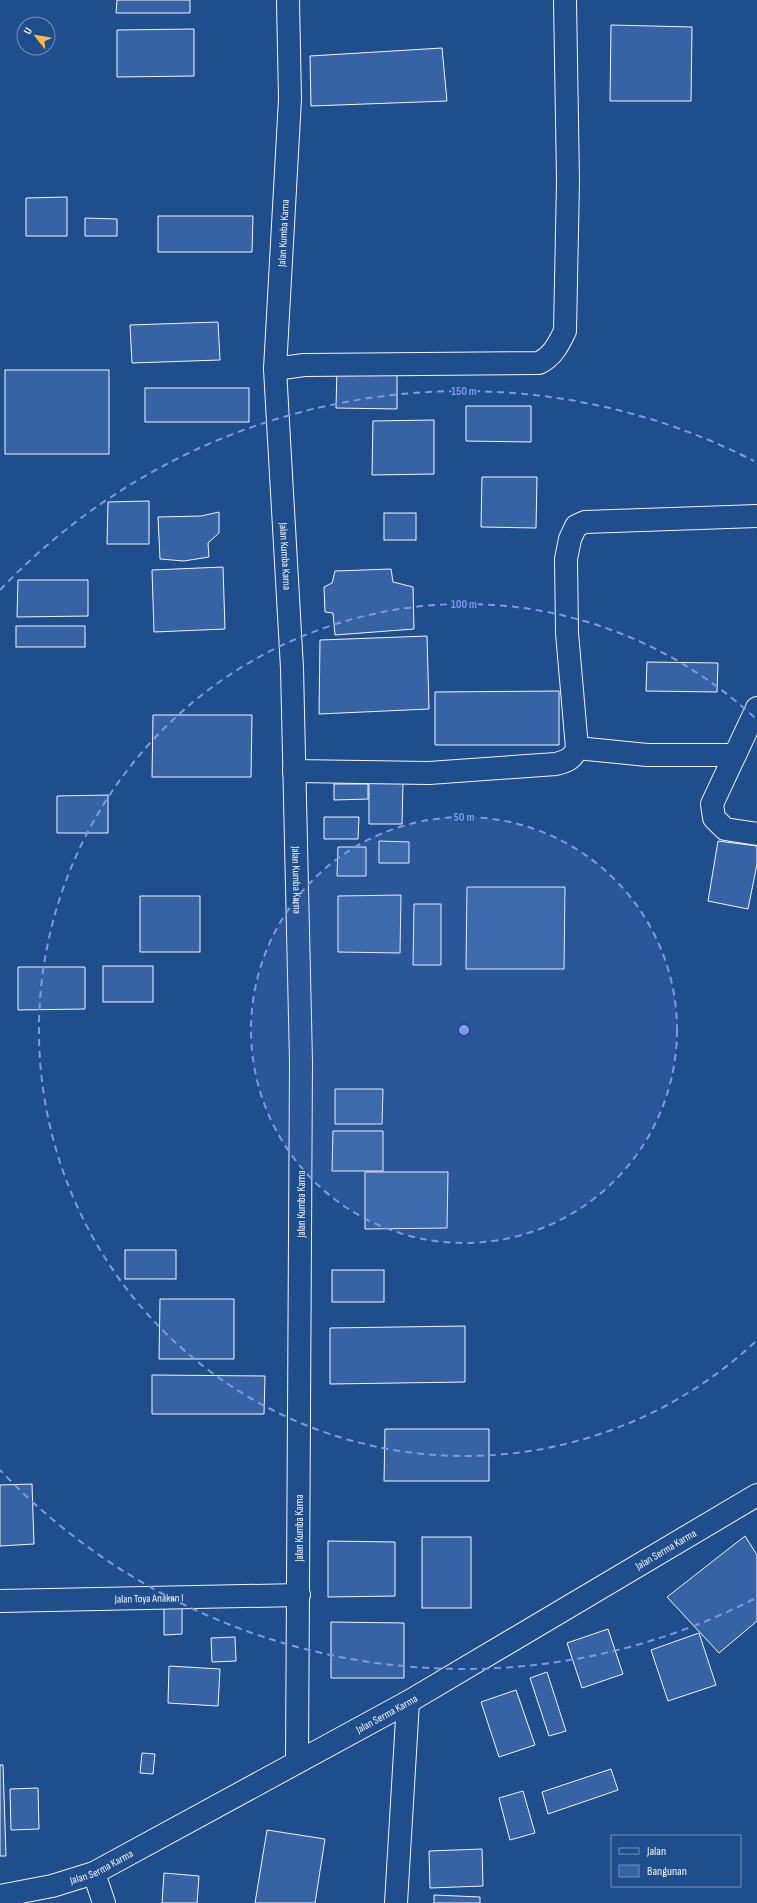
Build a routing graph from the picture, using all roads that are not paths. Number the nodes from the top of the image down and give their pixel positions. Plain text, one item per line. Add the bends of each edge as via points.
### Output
1 (288, 0) edge
2 (564, 0) edge
3 (276, 369) junction
4 (757, 516) edge
5 (757, 708) edge
6 (577, 748) junction
7 (735, 755) junction
8 (294, 771) junction
9 (757, 834) edge
10 (757, 1495) edge
11 (299, 1595) junction
12 (0, 1601) edge
13 (408, 1702) junction
14 (297, 1761) junction
15 (94, 1873) junction
16 (6, 1898) edge
17 (104, 1903) edge
18 (396, 1903) edge

1 - 3 street, Jalan Kumba Karna via 290,99
2 - 3 street via 568,181 565,331 555,351 548,359 539,363 304,365
3 - 8 street, Jalan Kumba Karna via 292,668
4 - 6 street via 585,522 576,526 566,559 567,633
5 - 7 street
6 - 7 street via 647,755
6 - 8 street via 574,756 556,764 430,773
7 - 9 street via 712,804 714,818 725,829
8 - 11 street, Jalan Kumba Karna via 301,1062
10 - 13 street, Jalan Serma Karma
11 - 12 street, Jalan Toya Anakan I
11 - 14 street, Jalan Kumba Karna
13 - 14 street, Jalan Serma Karma
13 - 18 street
14 - 15 street, Jalan Serma Karma
15 - 16 street, Jalan Serma Karma
15 - 17 street

